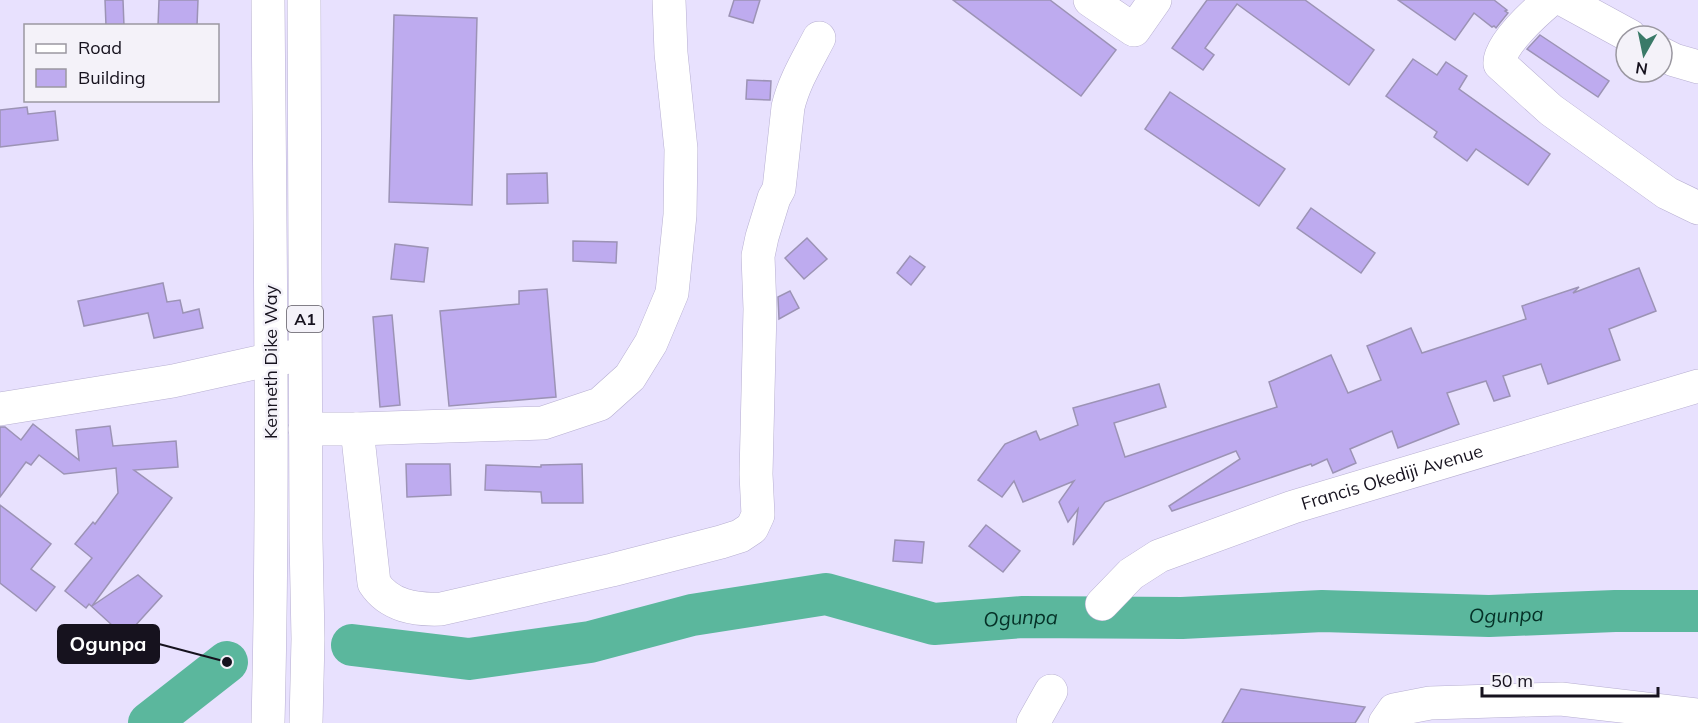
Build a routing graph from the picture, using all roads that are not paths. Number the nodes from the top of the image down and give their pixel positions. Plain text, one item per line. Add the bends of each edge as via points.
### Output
1 (268, 0) edge
2 (304, 0) edge
3 (669, 0) edge
4 (1090, 0) edge
5 (1155, 0) edge
6 (1550, 0) edge
7 (1564, 0) edge
8 (1614, 27) edge
9 (819, 38) dead end
10 (1674, 60) edge
11 (1698, 67) edge
12 (269, 131) junction
13 (304, 131) junction
14 (1698, 208) edge
15 (305, 355) junction
16 (272, 359) junction
17 (1698, 386) edge
18 (0, 410) edge
19 (305, 429) junction
20 (357, 429) junction
21 (1102, 604) dead end
22 (1051, 691) dead end
23 (1698, 715) edge
24 (268, 723) edge
25 (306, 723) edge
26 (1033, 723) edge
27 (1385, 723) edge

1 - 12 main road, Kenneth Dike Way / A1
2 - 13 main road, Kenneth Dike Way / A1
3 - 20 main road via 681,149 680,214 672,293 651,344 630,377 600,404 543,423
4 - 5 main road via 1134,30
6 - 14 main road via 1525,22 1502,52 1500,63 1551,110 1667,192
7 - 8 main road
9 - 20 main road via 791,94 782,175 758,256 758,515 749,530 721,542 634,565 441,609 399,604 382,595 374,583
10 - 11 main road
12 - 13 main road
12 - 16 main road, Kenneth Dike Way / A1
13 - 15 main road, Kenneth Dike Way / A1
15 - 16 main road
15 - 19 main road, Kenneth Dike Way / A1
16 - 18 main road via 173,381
16 - 24 main road, Kenneth Dike Way / A1
17 - 21 main road, Francis Okediji Avenue via 1293,507 1159,555 1131,574
19 - 20 main road
19 - 25 main road, Kenneth Dike Way / A1
22 - 26 main road
23 - 27 main road via 1561,699 1430,703 1394,710

